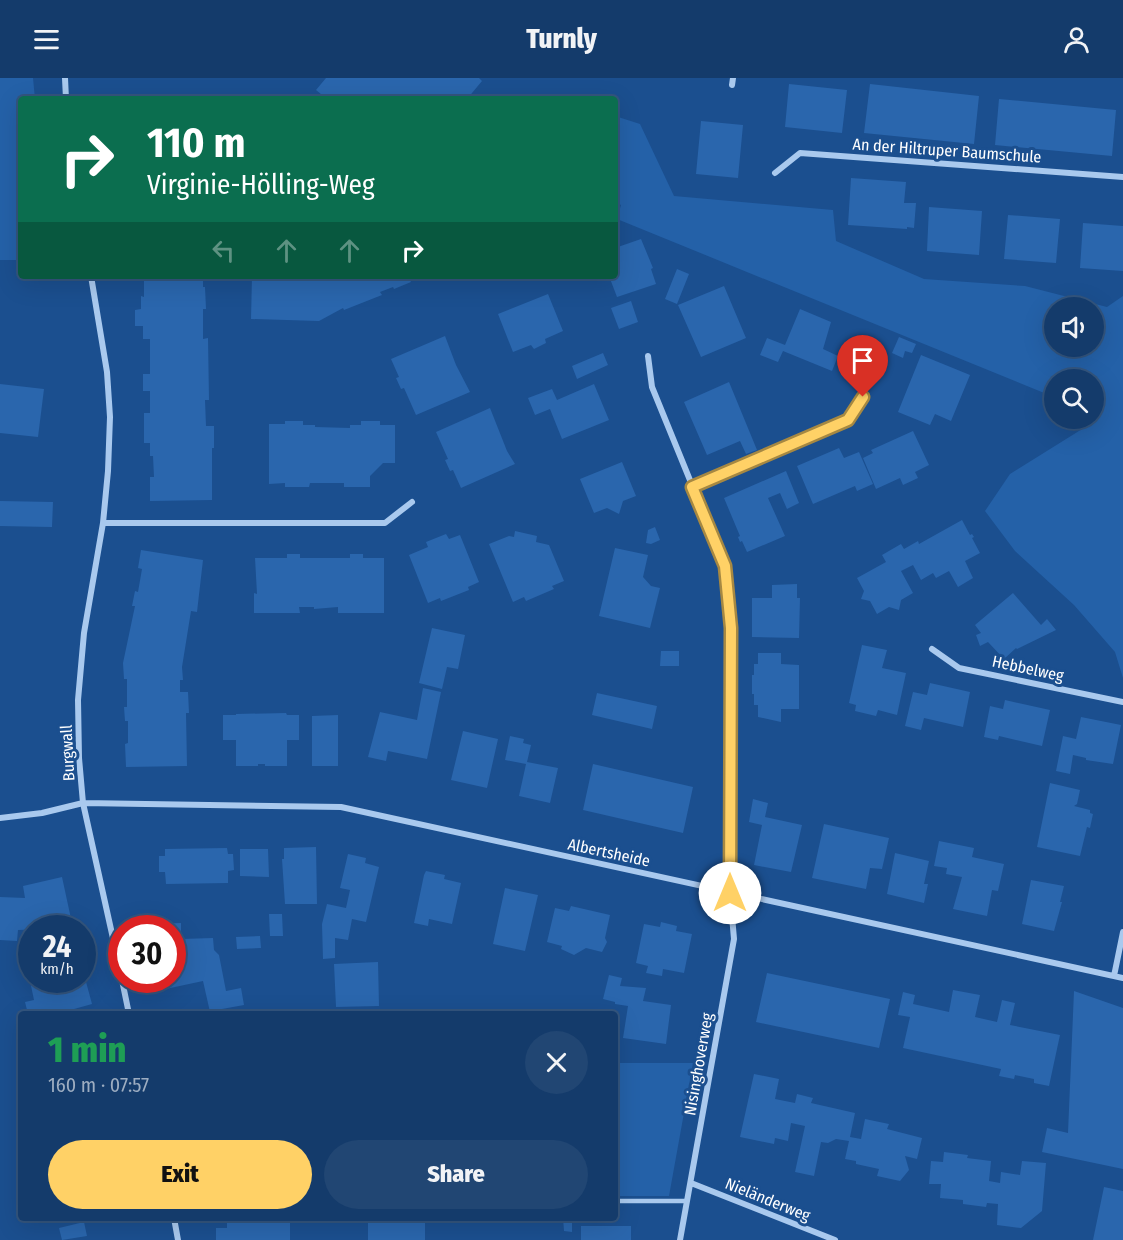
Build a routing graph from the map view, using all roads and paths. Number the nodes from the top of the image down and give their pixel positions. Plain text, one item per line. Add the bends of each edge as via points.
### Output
1 (65, 78) edge
2 (66, 96) edge
3 (775, 173) dead end
4 (1123, 177) edge
5 (92, 279) edge
6 (648, 356) dead end
7 (863, 397) dead end
8 (692, 487) junction
9 (412, 502) dead end
10 (103, 523) junction
11 (932, 649) dead end
12 (1123, 702) edge
13 (83, 802) junction
14 (0, 818) edge
15 (730, 893) junction
16 (108, 915) edge
17 (1123, 932) edge
18 (1114, 976) junction
19 (1123, 978) edge
20 (125, 993) edge
21 (128, 1011) edge
22 (692, 1183) junction
23 (618, 1201) edge
24 (688, 1201) junction
25 (175, 1221) edge
26 (178, 1240) edge
27 (680, 1240) edge
28 (835, 1240) edge

1 - 2 street
3 - 4 street, An der Hiltruper Baumschule via 800,153
5 - 10 street, Burgwall via 107,372 110,417
6 - 8 street, Nisinghoverweg via 652,387
7 - 8 street via 848,420
8 - 15 street, Nisinghoverweg via 725,566 731,628
9 - 10 street via 385,523
10 - 13 street, Burgwall via 84,633 78,700
11 - 12 street, Hebbelweg via 959,668
13 - 14 street, Albertsheide via 42,813
13 - 15 street, Albertsheide via 341,807
13 - 16 street, Burgwall
15 - 18 street, Albertsheide
15 - 22 street, Nisinghoverweg via 734,939
17 - 18 street
18 - 19 street, Albertsheide
20 - 21 street, Burgwall
22 - 24 street, Nisinghoverweg
22 - 28 street, Nieländerweg
23 - 24 lane
24 - 27 street, Nisinghoverweg
25 - 26 street

